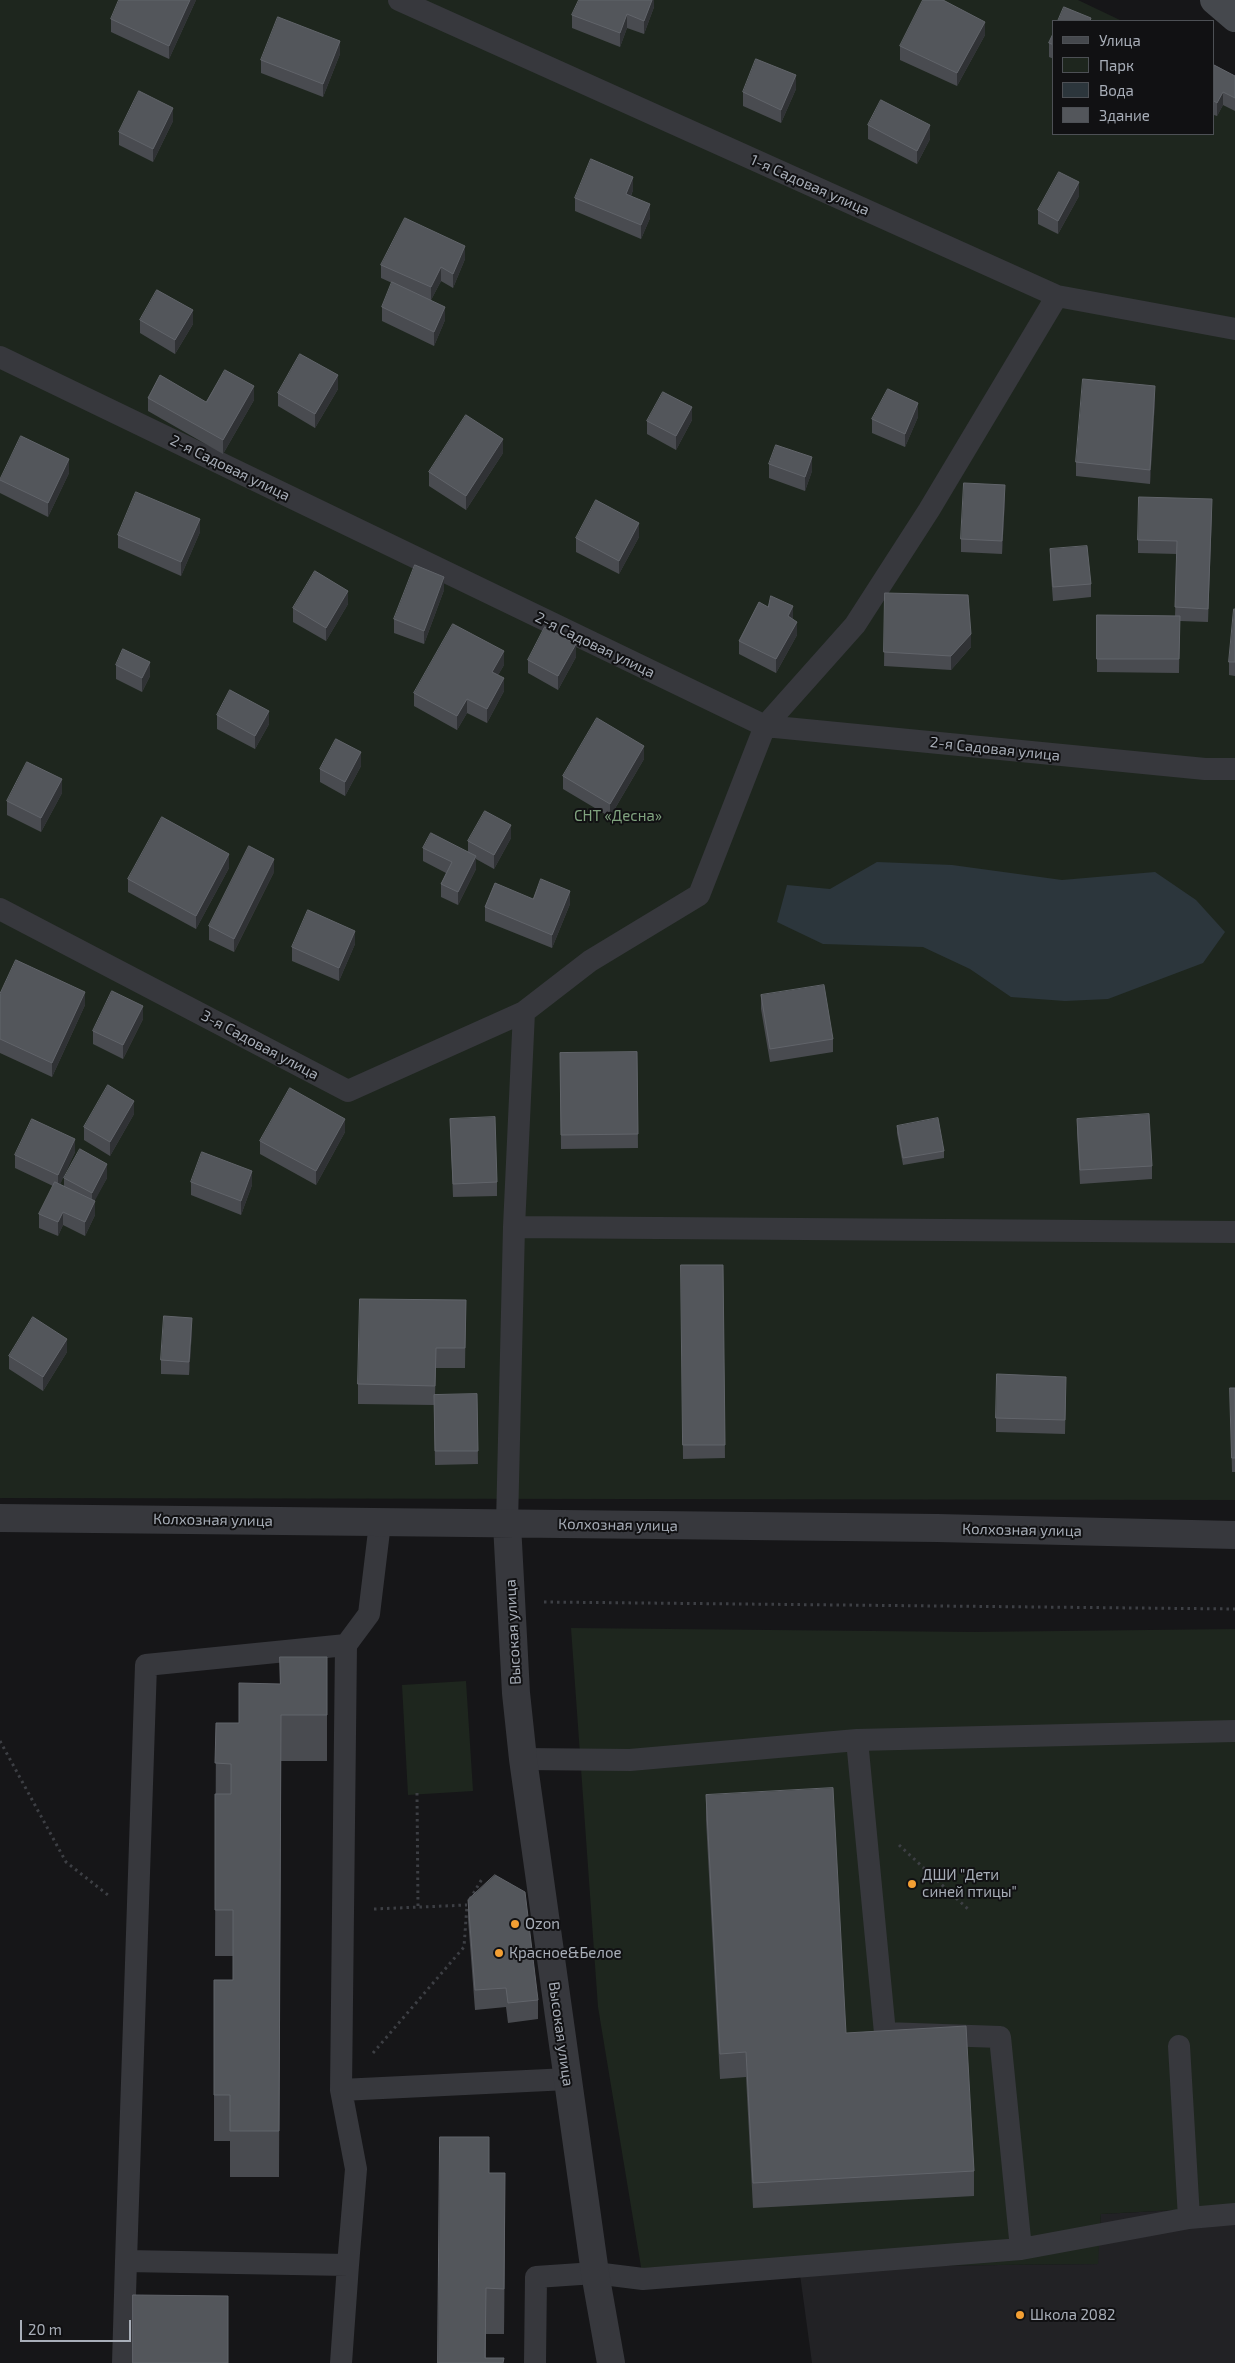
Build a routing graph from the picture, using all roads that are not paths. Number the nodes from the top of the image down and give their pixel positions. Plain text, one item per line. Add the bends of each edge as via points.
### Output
1 (399, 0) edge
2 (1214, 0) edge
3 (1235, 18) edge
4 (1057, 296) junction
5 (1235, 329) edge
6 (0, 357) edge
7 (765, 726) junction
8 (1235, 769) edge
9 (0, 909) edge
10 (524, 1012) junction
11 (514, 1227) junction
12 (1235, 1232) edge
13 (0, 1518) edge
14 (380, 1523) junction
15 (507, 1524) junction
16 (1235, 1536) edge
17 (346, 1645) junction
18 (1235, 1731) edge
19 (857, 1740) junction
20 (523, 1759) junction
21 (1179, 2046) dead end
22 (568, 2079) junction
23 (341, 2090) junction
24 (1235, 2214) edge
25 (1189, 2218) junction
26 (1021, 2249) junction
27 (126, 2261) junction
28 (348, 2265) junction
29 (595, 2273) junction
30 (123, 2363) edge
31 (341, 2363) edge
32 (535, 2363) edge
33 (610, 2363) edge

1 - 4 lane, 1-я Садовая улица
2 - 3 street
4 - 5 lane, 1-я Садовая улица
4 - 7 lane via 929,510 855,625
6 - 7 lane, 2-я Садовая улица
7 - 8 lane, 2-я Садовая улица via 1195,768
7 - 10 lane via 700,895 590,961
9 - 10 lane, 3-я Садовая улица via 348,1091
10 - 11 lane
11 - 12 lane
11 - 15 lane
13 - 14 street, Колхозная улица
14 - 15 street, Колхозная улица
14 - 17 lane via 369,1614
15 - 16 street, Колхозная улица via 937,1528
15 - 20 street, Высокая улица via 516,1693
17 - 23 lane
17 - 27 lane via 146,1665
18 - 19 lane
19 - 20 lane via 630,1760
19 - 26 lane via 885,2033 1000,2036
20 - 22 street, Высокая улица
21 - 25 lane
22 - 23 lane
22 - 29 street, Высокая улица
23 - 28 lane via 356,2169
24 - 25 lane
25 - 26 lane
26 - 29 lane via 643,2279
27 - 28 lane
27 - 30 lane
28 - 31 lane
29 - 32 lane via 536,2277
29 - 33 street, Высокая улица

